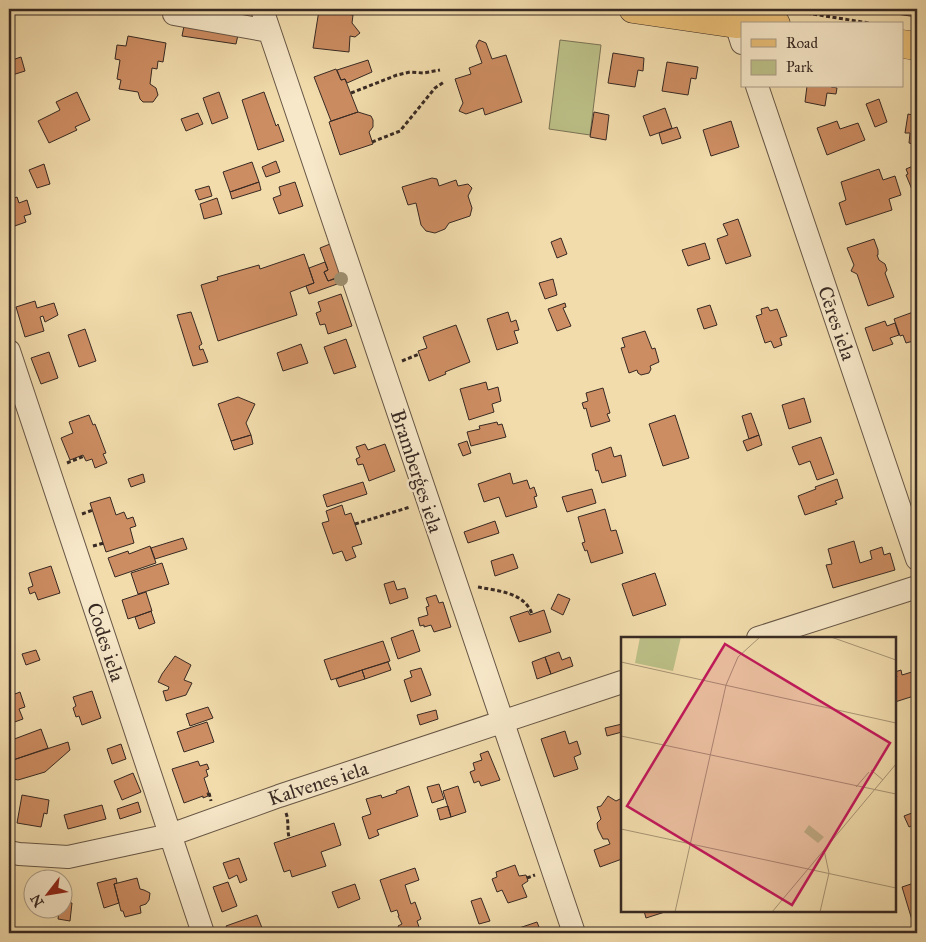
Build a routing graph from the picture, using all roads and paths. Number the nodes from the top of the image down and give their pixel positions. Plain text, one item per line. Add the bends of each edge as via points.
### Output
1 (262, 9) edge
2 (633, 9) edge
3 (165, 11) edge
4 (784, 17) edge
5 (757, 22) edge
6 (849, 22) edge
7 (738, 26) edge
8 (269, 31) junction
9 (904, 44) edge
10 (917, 46) edge
11 (904, 60) edge
12 (917, 63) edge
13 (440, 70) dead end
14 (444, 82) dead end
15 (758, 88) edge
16 (351, 93) dead end
17 (372, 142) dead end
18 (9, 351) edge
19 (429, 506) junction
20 (355, 524) dead end
21 (917, 559) edge
22 (474, 586) dead end
23 (917, 587) edge
24 (532, 614) dead end
25 (761, 637) edge
26 (621, 682) edge
27 (502, 722) junction
28 (170, 834) junction
29 (9, 852) edge
30 (203, 933) edge
31 (574, 933) edge

1 - 8 street, Bramberģes iela
2 - 7 main road
3 - 8 street
4 - 5 main road
4 - 6 path
8 - 19 street, Bramberģes iela
9 - 10 main road
11 - 12 main road
13 - 16 path via 397,74
14 - 17 path via 435,88 400,131
15 - 21 street, Cēres iela
18 - 28 street, Codes iela
19 - 20 path via 415,510 414,506
19 - 27 street, Bramberģes iela
22 - 24 path via 520,598 529,605
23 - 25 street
26 - 27 street, Kalvenes iela
27 - 28 street, Kalvenes iela
27 - 31 street, Bramberģes iela
28 - 29 street, Kalvenes iela via 68,857
28 - 30 street, Codes iela

